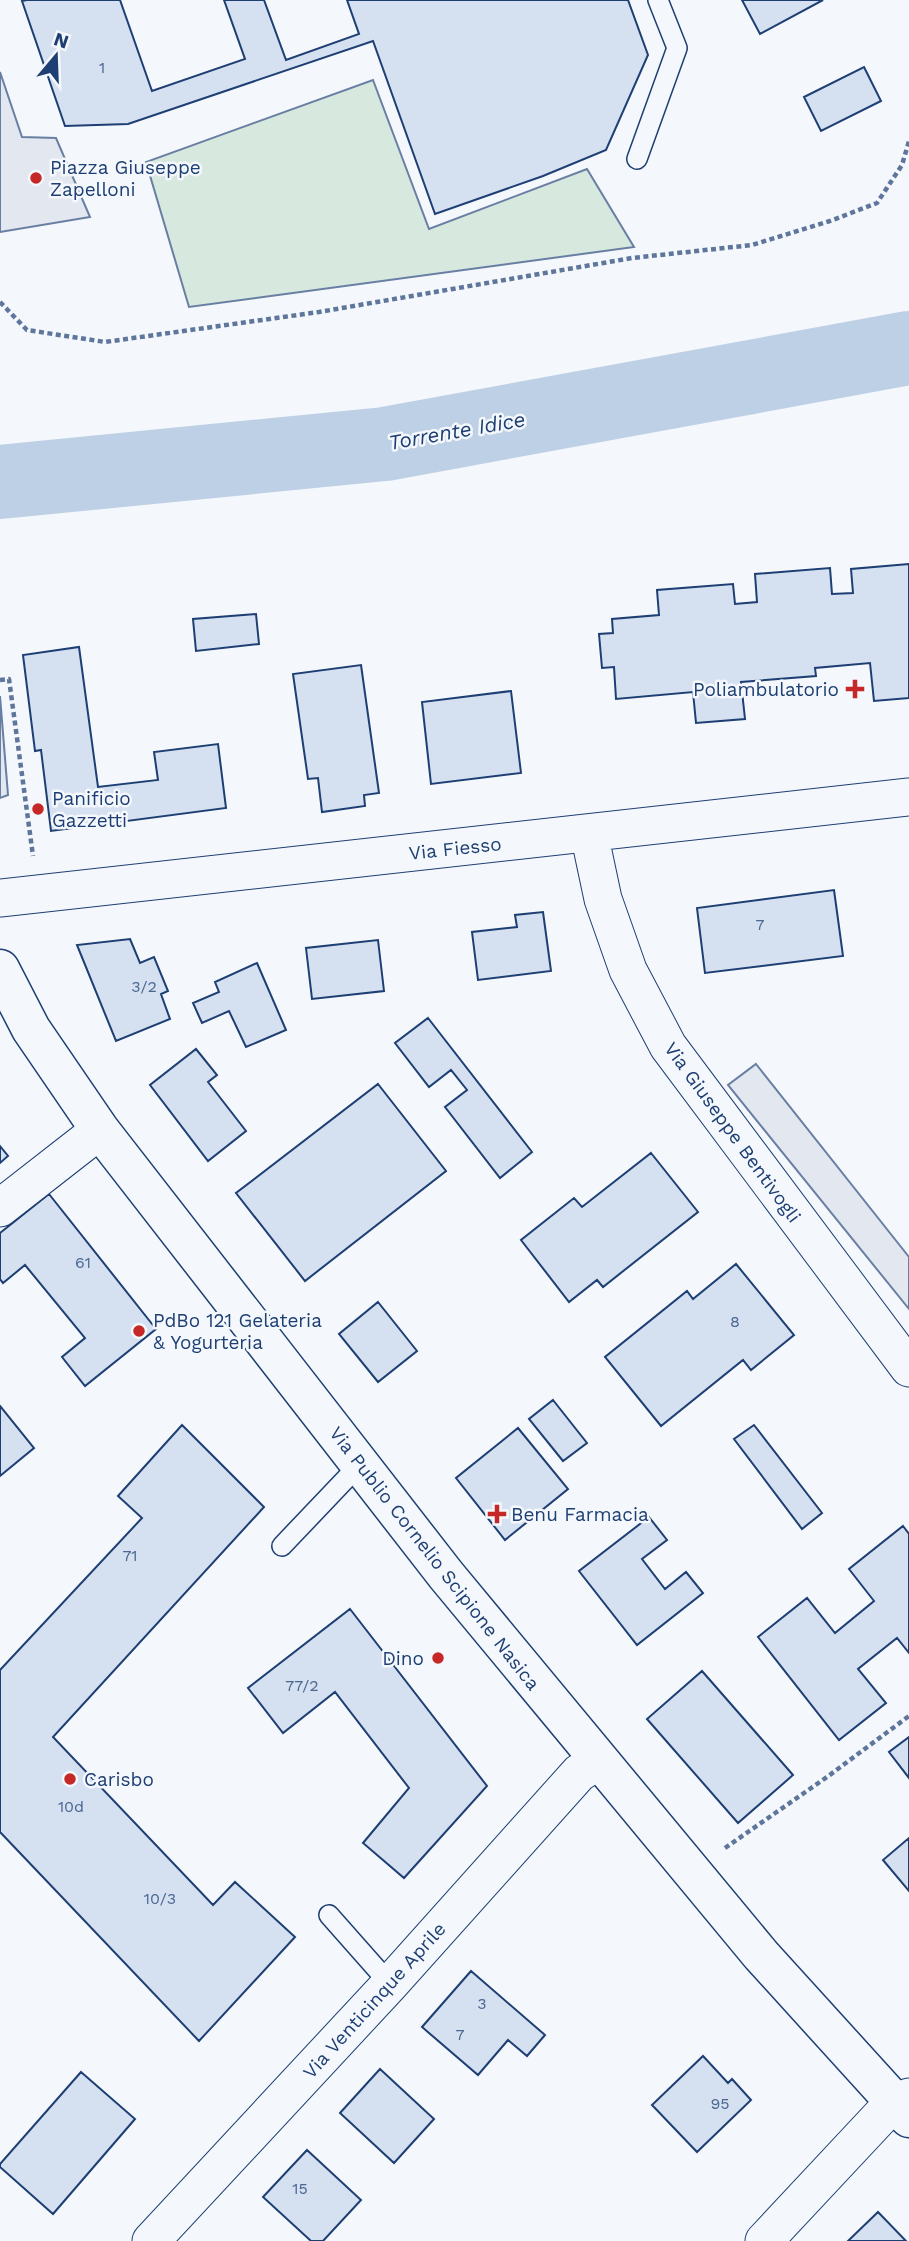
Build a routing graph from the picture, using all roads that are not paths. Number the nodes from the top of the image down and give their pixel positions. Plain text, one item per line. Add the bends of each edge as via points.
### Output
1 (658, 0) edge
2 (637, 159) dead end
3 (909, 797) edge
4 (589, 833) junction
5 (0, 898) edge
6 (4, 988) edge
7 (100, 1130) junction
8 (0, 1208) edge
9 (909, 1367) edge
10 (360, 1464) junction
11 (282, 1546) dead end
12 (598, 1761) junction
13 (328, 1915) dead end
14 (390, 1984) junction
15 (904, 2106) edge
16 (151, 2241) edge
17 (764, 2241) edge

1 - 2 lane via 677,48
3 - 4 street, Via Fiesso
4 - 5 street, Via Fiesso
4 - 9 street, Via Giuseppe Bentivogli via 603,899 628,970 668,1046
6 - 7 street, Via Publio Cornelio Scipione Nasica
7 - 8 street
7 - 10 street, Via Publio Cornelio Scipione Nasica
10 - 11 lane
10 - 12 street, Via Publio Cornelio Scipione Nasica
12 - 14 street, Via Venticinque Aprile via 579,1773
12 - 15 street, Via Publio Cornelio Scipione Nasica via 761,1955
13 - 14 lane
14 - 16 street, Via Venticinque Aprile
15 - 17 street

